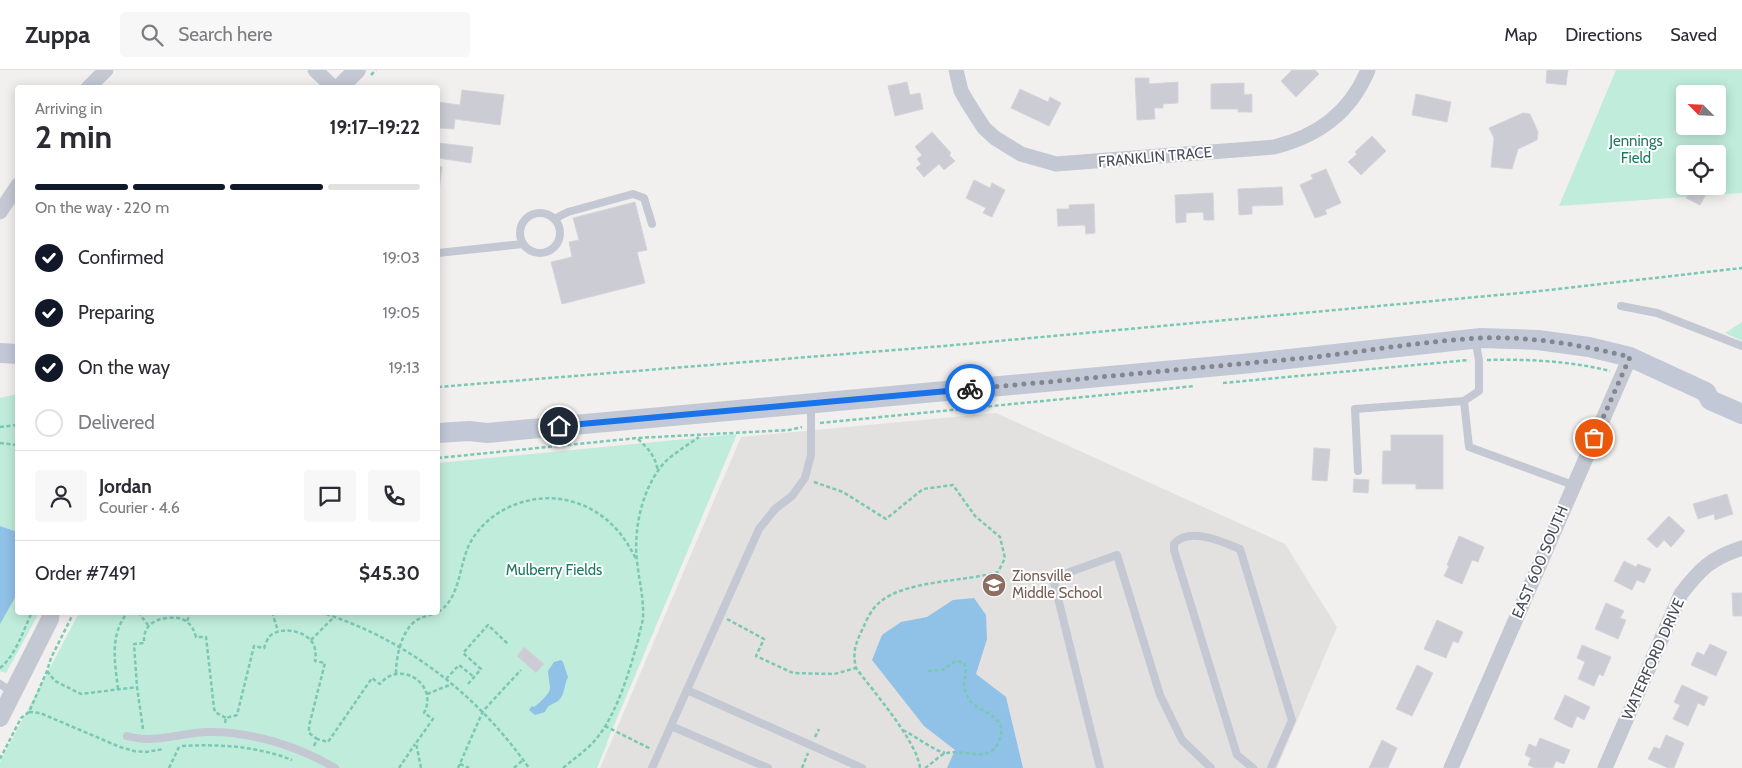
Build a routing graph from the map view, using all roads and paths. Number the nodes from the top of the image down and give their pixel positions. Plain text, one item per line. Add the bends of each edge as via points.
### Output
1 (106, 70) edge
2 (316, 70) edge
3 (357, 70) edge
4 (956, 70) edge
5 (1368, 70) edge
6 (91, 85) edge
7 (331, 85) edge
8 (342, 85) edge
9 (15, 190) edge
10 (0, 212) edge
11 (554, 219) junction
12 (652, 224) dead end
13 (524, 244) junction
14 (440, 253) edge
15 (1742, 268) edge
16 (1621, 306) dead end
17 (1475, 339) junction
18 (1742, 346) edge
19 (0, 353) edge
20 (15, 354) edge
21 (1630, 357) junction
22 (1479, 360) junction
23 (0, 366) edge
24 (15, 367) edge
25 (1593, 367) dead end
26 (1216, 384) dead end
27 (1198, 386) dead end
28 (440, 387) edge
29 (1706, 392) junction
30 (1464, 401) junction
31 (1742, 402) edge
32 (811, 403) junction
33 (1742, 414) edge
34 (827, 422) dead end
35 (15, 425) edge
36 (0, 427) edge
37 (788, 430) dead end
38 (440, 433) edge
39 (487, 433) junction
40 (700, 436) junction
41 (637, 438) junction
42 (0, 442) edge
43 (440, 443) edge
44 (15, 444) edge
45 (440, 458) edge
46 (658, 470) junction
47 (1358, 471) dead end
48 (805, 478) junction
49 (1573, 485) junction
50 (1742, 548) edge
51 (637, 560) junction
52 (440, 610) edge
53 (31, 615) edge
54 (51, 615) edge
55 (72, 615) edge
56 (126, 615) edge
57 (140, 615) edge
58 (190, 615) edge
59 (273, 615) edge
60 (327, 615) edge
61 (430, 615) edge
62 (721, 616) junction
63 (334, 618) junction
64 (187, 621) junction
65 (148, 625) junction
66 (278, 631) junction
67 (311, 640) junction
68 (508, 644) dead end
69 (399, 646) junction
70 (0, 668) edge
71 (856, 668) junction
72 (521, 670) dead end
73 (47, 671) junction
74 (928, 671) dead end
75 (396, 673) junction
76 (474, 677) junction
77 (446, 679) junction
78 (452, 684) junction
79 (468, 684) dead end
80 (137, 686) junction
81 (6, 688) edge
82 (118, 689) junction
83 (687, 690) junction
84 (427, 694) junction
85 (483, 711) junction
86 (0, 718) edge
87 (226, 718) junction
88 (225, 724) dead end
89 (605, 726) junction
90 (671, 726) junction
91 (143, 729) dead end
92 (902, 729) junction
93 (127, 736) dead end
94 (317, 739) junction
95 (416, 743) junction
96 (179, 746) dead end
97 (314, 746) dead end
98 (652, 749) dead end
99 (946, 753) junction
100 (0, 759) edge
101 (523, 760) junction
102 (460, 764) junction
103 (169, 768) edge
104 (335, 768) edge
105 (399, 768) edge
106 (421, 768) edge
107 (458, 768) edge
108 (469, 768) edge
109 (514, 768) edge
110 (529, 768) edge
111 (563, 768) edge
112 (652, 768) edge
113 (768, 768) edge
114 (862, 768) edge
115 (920, 768) edge
116 (925, 768) edge
117 (1100, 768) edge
118 (1211, 768) edge
119 (1253, 768) edge
120 (1271, 768) edge
121 (1451, 768) edge
122 (1605, 768) edge

1 - 6 street
2 - 7 street
3 - 8 street
4 - 5 street, FRANKLIN TRACE via 968,103 994,138 1020,154 1056,164 1274,147 1289,143 1321,128 1345,108 1361,87
9 - 10 street
11 - 12 lane via 633,194 644,198
11 - 13 lane via 542,213 530,216 521,226
11 - 13 lane via 558,224 559,237 552,248 540,253
13 - 14 lane
15 - 28 path via 1501,295
16 - 18 lane via 1657,313
17 - 21 main road via 1538,340
17 - 22 lane
17 - 32 main road
19 - 20 main road
21 - 29 main road
21 - 49 street, EAST 600 SOUTH
22 - 25 path via 1526,359
22 - 26 path
22 - 30 lane via 1479,391
23 - 24 main road
27 - 34 path
29 - 31 main road via 1715,389
29 - 33 main road via 1710,400
30 - 47 lane via 1355,409
30 - 49 lane via 1469,447
32 - 39 main road
32 - 48 lane via 811,455
35 - 36 path
37 - 40 path
38 - 39 main road via 469,430
39 - 43 main road via 470,440
40 - 41 path
40 - 46 path
41 - 45 path
41 - 46 path via 651,451
42 - 44 path
46 - 51 path via 638,521
48 - 62 lane via 759,529
48 - 71 path via 843,492 886,519 923,488 953,485 975,516 1000,537 1005,558 998,572 893,592 879,602 857,642
49 - 121 street, EAST 600 SOUTH
50 - 122 street, WATERFORD DRIVE via 1718,556 1697,573 1681,594
51 - 52 path via 628,542 607,519 581,503 550,498 521,502 500,512 480,529 464,557 452,597
51 - 89 path via 642,589 642,621 628,676
53 - 70 path via 7,662
54 - 81 street
55 - 73 path
56 - 82 path via 116,634
57 - 65 path
58 - 64 path
59 - 66 path
60 - 63 path
61 - 69 path via 411,625
62 - 71 path via 764,639 756,656 794,673 834,674
62 - 83 lane
63 - 67 path
63 - 69 path
64 - 65 path via 173,617 156,619
64 - 87 path via 196,638 206,637 214,708
65 - 80 path via 144,643 134,644
66 - 67 path via 298,633
66 - 87 path via 264,648 254,646 237,715
67 - 94 path via 316,648 315,661 325,663 309,726 309,733
68 - 76 path via 488,625 463,653 481,669
69 - 75 path
69 - 77 path
71 - 92 path
72 - 85 path
73 - 82 path via 55,681 81,694
73 - 100 path via 29,712 21,718
74 - 99 path via 943,670 955,661 961,661 966,669 964,687 970,702 993,716 1000,726 999,742 985,754
75 - 84 path via 404,673 418,681
75 - 94 path via 387,676 380,684 372,678 328,742
76 - 77 path via 460,665
76 - 79 path
77 - 78 path
78 - 84 path
78 - 85 path
80 - 82 path
80 - 91 path
81 - 86 street
83 - 90 lane
83 - 114 lane
84 - 95 path via 424,713 432,719
85 - 101 path
85 - 102 path
87 - 88 path
89 - 98 path
89 - 111 path via 585,751
90 - 112 lane
90 - 113 lane
92 - 99 path via 935,750
92 - 115 path
93 - 104 lane via 144,740 206,732 252,737 310,754
94 - 97 path
95 - 105 path
95 - 106 path
96 - 103 path
99 - 116 path
101 - 109 path
101 - 110 path
102 - 107 path
102 - 108 path
117 - 118 lane via 1053,578 1117,555 1160,695 1182,740
119 - 120 lane via 1236,755 1174,550 1179,538 1217,540 1240,549 1292,720

